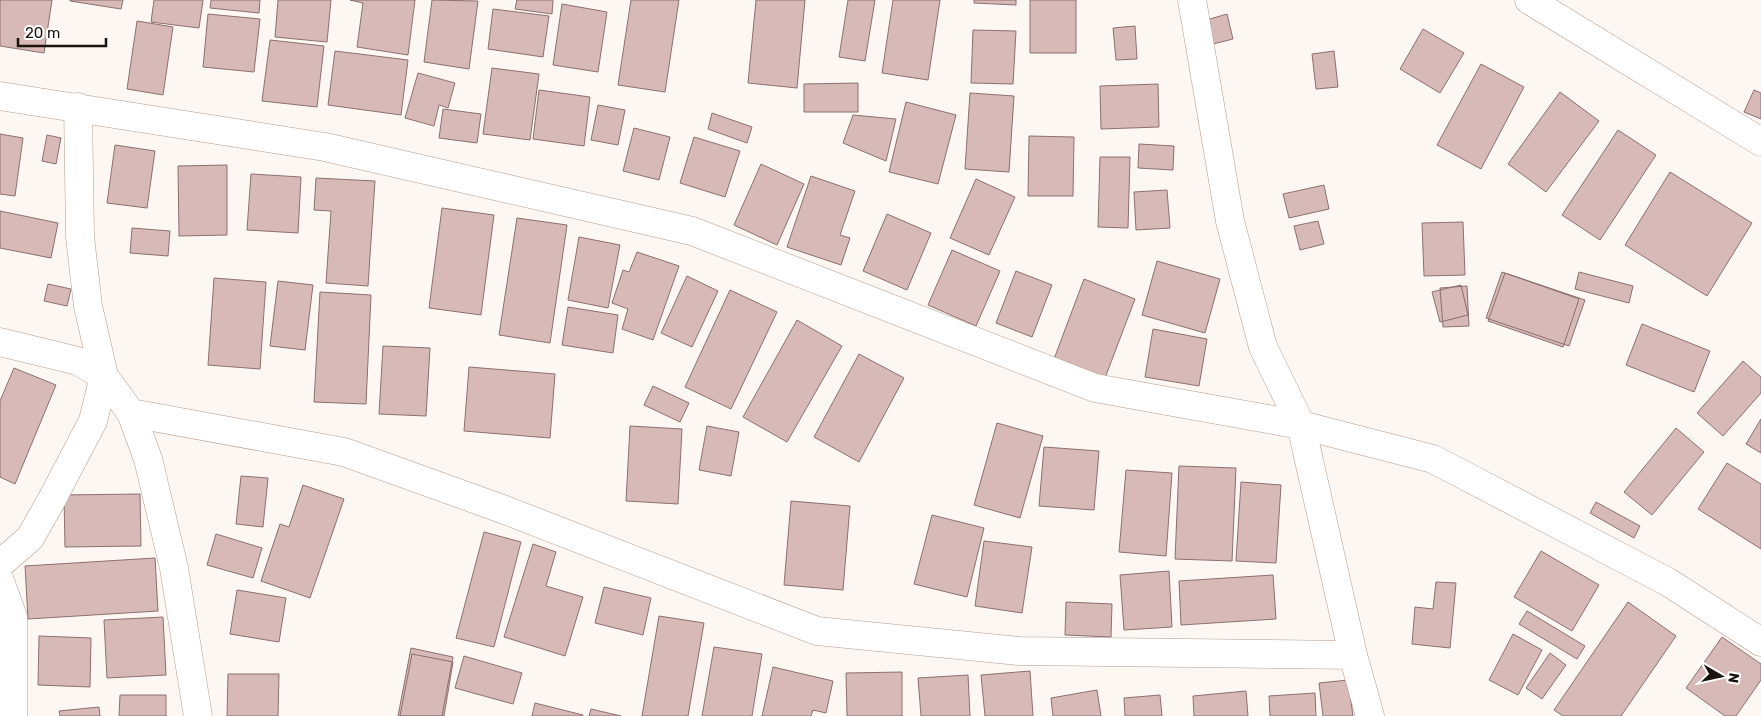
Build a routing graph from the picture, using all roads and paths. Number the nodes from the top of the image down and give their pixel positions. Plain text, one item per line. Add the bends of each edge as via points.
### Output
1 (1192, 0) edge
2 (1529, 0) edge
3 (0, 96) edge
4 (78, 107) junction
5 (1761, 142) edge
6 (0, 342) edge
7 (104, 376) junction
8 (131, 413) junction
9 (1301, 424) junction
10 (0, 564) edge
11 (0, 582) edge
12 (1761, 642) edge
13 (1353, 655) junction
14 (13, 716) edge
15 (198, 716) edge
16 (1370, 716) edge

1 - 9 street via 1230,221 1263,347
2 - 5 street
3 - 4 street
4 - 7 street via 80,238 88,306
4 - 9 street via 325,147 692,231 1095,388
6 - 7 street via 78,361
7 - 8 street
7 - 10 street via 94,421 51,501 30,538
8 - 13 street via 344,452 505,510 817,631 1020,651
8 - 15 street via 148,459 174,568
9 - 12 street via 1433,459 1668,582
9 - 13 street
11 - 14 street via 13,616
13 - 16 street

